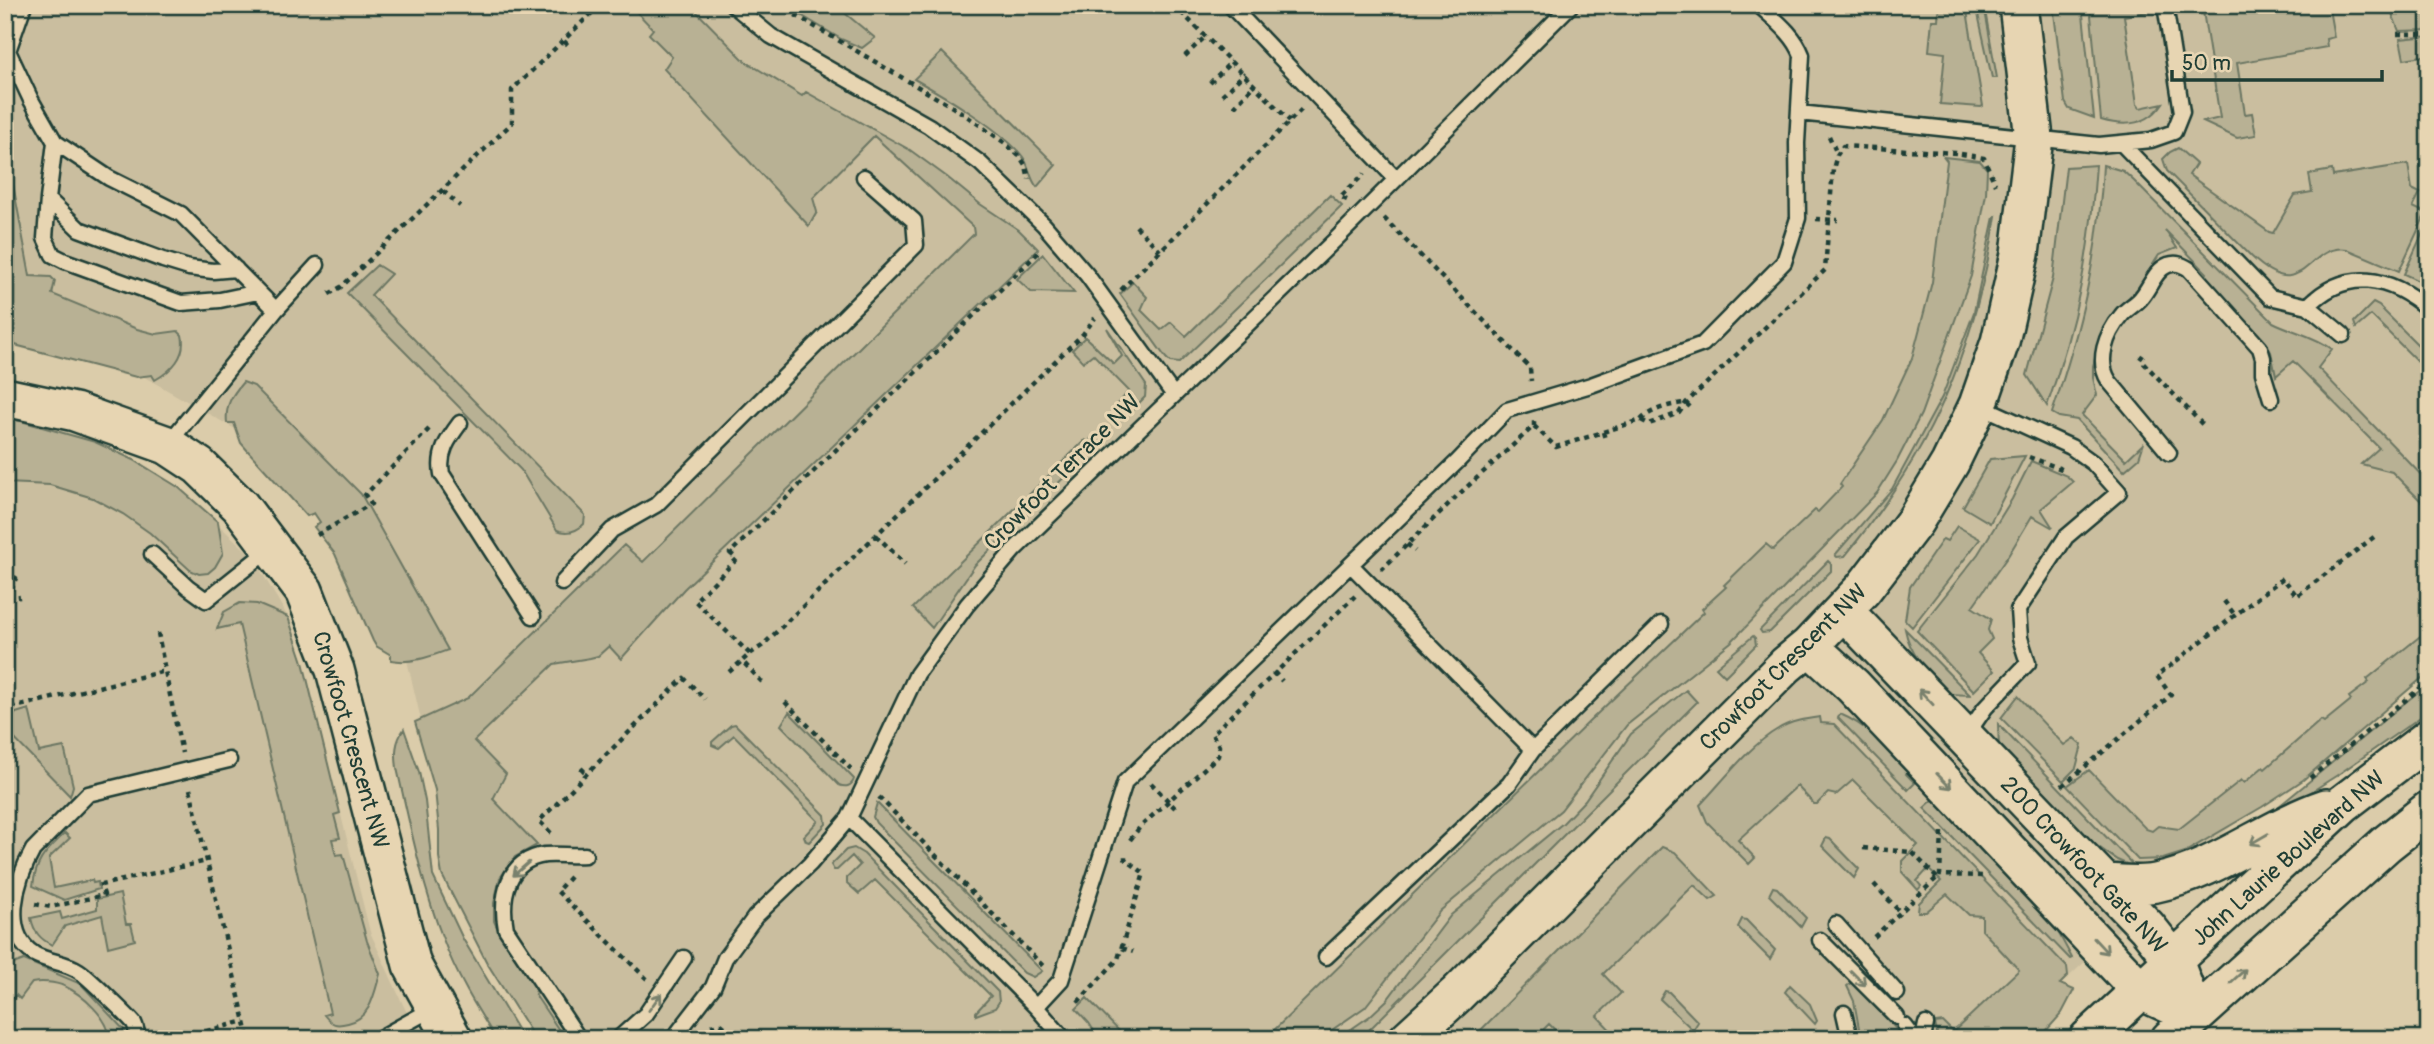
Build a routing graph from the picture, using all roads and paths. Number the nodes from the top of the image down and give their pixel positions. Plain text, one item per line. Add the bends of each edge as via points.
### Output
1 (24, 5) edge
2 (600, 5) edge
3 (733, 5) edge
4 (1174, 5) edge
5 (1230, 5) edge
6 (1571, 5) edge
7 (1759, 5) edge
8 (2018, 5) edge
9 (2165, 5) edge
10 (2397, 34) dead end
11 (2429, 34) edge
12 (1206, 36) junction
13 (564, 41) junction
14 (571, 48) dead end
15 (1185, 56) dead end
16 (1232, 61) junction
17 (1245, 73) junction
18 (1210, 83) dead end
19 (1255, 85) junction
20 (1222, 95) dead end
21 (1316, 96) junction
22 (1234, 107) dead end
23 (1799, 113) junction
24 (1290, 121) junction
25 (1828, 136) dead end
26 (2034, 138) junction
27 (55, 142) junction
28 (2121, 143) junction
29 (1843, 146) dead end
30 (1837, 155) dead end
31 (1364, 167) dead end
32 (864, 177) dead end
33 (1396, 179) junction
34 (1995, 184) dead end
35 (443, 191) junction
36 (48, 199) junction
37 (1348, 201) dead end
38 (460, 206) dead end
39 (1379, 213) dead end
40 (1829, 220) dead end
41 (1838, 220) dead end
42 (1136, 226) dead end
43 (1042, 249) dead end
44 (1160, 251) junction
45 (317, 265) dead end
46 (236, 269) junction
47 (258, 292) junction
48 (1119, 292) dead end
49 (329, 294) dead end
50 (2308, 306) junction
51 (276, 310) junction
52 (2429, 310) edge
53 (1772, 321) dead end
54 (1093, 322) dead end
55 (1777, 326) dead end
56 (2343, 335) dead end
57 (2143, 355) dead end
58 (1531, 384) dead end
59 (1173, 394) junction
60 (5, 397) edge
61 (2272, 399) dead end
62 (1979, 405) junction
63 (1690, 407) dead end
64 (1534, 417) dead end
65 (1642, 420) dead end
66 (460, 423) dead end
67 (2203, 425) dead end
68 (431, 426) dead end
69 (1603, 432) dead end
70 (1605, 439) dead end
71 (167, 445) junction
72 (2169, 453) dead end
73 (2029, 457) dead end
74 (2069, 472) dead end
75 (6, 507) edge
76 (876, 535) junction
77 (317, 536) dead end
78 (2374, 537) dead end
79 (11, 544) dead end
80 (1407, 544) junction
81 (272, 547) junction
82 (1415, 551) dead end
83 (152, 554) dead end
84 (905, 564) dead end
85 (1351, 565) junction
86 (15, 570) dead end
87 (5, 573) edge
88 (16, 578) junction
89 (562, 583) dead end
90 (1368, 583) junction
91 (20, 597) dead end
92 (7, 598) edge
93 (2224, 601) dead end
94 (5, 606) edge
95 (1843, 610) junction
96 (2235, 615) junction
97 (533, 616) dead end
98 (1661, 624) dead end
99 (158, 633) dead end
100 (1809, 646) junction
101 (750, 654) junction
102 (742, 661) junction
103 (165, 671) junction
104 (729, 672) dead end
105 (1274, 672) junction
106 (1282, 681) dead end
107 (762, 682) dead end
108 (705, 699) dead end
109 (785, 702) dead end
110 (5, 717) edge
111 (1964, 738) junction
112 (2429, 738) edge
113 (1534, 750) junction
114 (229, 760) dead end
115 (581, 768) dead end
116 (186, 770) junction
117 (587, 774) junction
118 (865, 783) junction
119 (2062, 786) dead end
120 (1170, 802) junction
121 (2344, 803) junction
122 (1175, 807) dead end
123 (2429, 810) edge
124 (849, 818) junction
125 (1942, 832) dead end
126 (554, 836) dead end
127 (1863, 848) dead end
128 (584, 855) dead end
129 (207, 861) junction
130 (575, 872) dead end
131 (1985, 876) dead end
132 (1938, 877) junction
133 (1874, 884) dead end
134 (2107, 884) junction
135 (15, 902) junction
136 (1900, 912) dead end
137 (1836, 924) dead end
138 (1820, 940) dead end
139 (1868, 944) dead end
140 (1122, 948) junction
141 (1133, 952) dead end
142 (1326, 957) dead end
143 (684, 958) dead end
144 (2174, 961) junction
145 (1046, 968) dead end
146 (652, 984) dead end
147 (2141, 990) junction
148 (1898, 993) dead end
149 (1078, 1002) dead end
150 (1036, 1007) junction
151 (435, 1008) junction
152 (1844, 1013) dead end
153 (245, 1021) junction
154 (2182, 1028) edge
155 (705, 1030) dead end
156 (137, 1039) edge
157 (177, 1039) edge
158 (249, 1039) edge
159 (378, 1039) edge
160 (453, 1039) edge
161 (579, 1039) edge
162 (618, 1039) edge
163 (673, 1039) edge
164 (740, 1039) edge
165 (1064, 1039) edge
166 (1408, 1039) edge
167 (1850, 1039) edge
168 (1915, 1039) edge
169 (2088, 1039) edge

1 - 27 lane via 8,51
2 - 13 path
3 - 59 lane via 771,36 929,127 980,163 1087,275
4 - 12 path
5 - 21 lane
6 - 33 lane, Crowfoot Terrace NW
7 - 23 lane via 1798,44 1802,55
8 - 26 street, Crowfoot Crescent NW
9 - 28 lane via 2182,112 2174,132 2151,141
10 - 11 path
12 - 15 path
12 - 16 path
13 - 14 path
13 - 35 path via 512,90 512,122
16 - 17 path
16 - 18 path
17 - 19 path
17 - 20 path
19 - 22 path
19 - 24 path
21 - 24 path
21 - 33 lane
23 - 26 lane
23 - 85 lane via 1798,218 1790,246 1784,262 1731,317 1703,344 1507,410
24 - 44 path
25 - 30 path
26 - 28 lane
26 - 62 street, Crowfoot Crescent NW via 2020,254 2000,342
27 - 36 lane
27 - 46 lane via 109,178 181,214
28 - 50 lane via 2270,297
29 - 34 path via 1984,158
31 - 37 path via 1364,174 1340,197
32 - 89 lane via 914,221 916,245 656,505 612,530
33 - 59 lane, Crowfoot Terrace NW
35 - 38 path
35 - 49 path
36 - 46 lane via 79,229 151,256 188,268
36 - 47 lane via 45,238 53,255 65,261 181,303
39 - 58 path via 1530,368
40 - 41 path
42 - 44 path
43 - 101 path via 730,553 737,559 695,601
44 - 48 path
45 - 51 lane
46 - 47 lane
47 - 51 lane
50 - 52 lane via 2343,282 2367,279 2412,295
50 - 56 lane
51 - 71 lane
53 - 55 path
54 - 76 path
57 - 67 path via 2140,359
59 - 118 lane, Crowfoot Terrace NW via 1030,532 967,605 917,674
60 - 71 street, Crowfoot Crescent NW via 75,412
61 - 72 lane via 2260,348 2189,269 2169,265 2113,327 2102,370
62 - 95 street, Crowfoot Crescent NW via 1914,521
62 - 111 lane via 2071,447 2119,492 2066,537 2018,610 2028,663
63 - 65 path via 1677,404 1647,413
64 - 80 path via 1534,426
66 - 97 lane via 444,447 442,474
68 - 77 path via 365,495 371,504
69 - 70 path
71 - 81 street, Crowfoot Crescent NW via 199,466 232,498
73 - 74 path
75 - 79 path
76 - 84 path
76 - 101 path
78 - 96 path via 2297,596 2283,578
80 - 82 path
80 - 90 path
81 - 83 lane via 206,600
81 - 151 street, Crowfoot Crescent NW via 304,591 335,670 412,965
85 - 90 lane
85 - 150 lane via 1125,782 1061,980
86 - 88 path
87 - 88 path
88 - 92 path
90 - 105 path
90 - 113 lane
91 - 92 path
92 - 94 path
93 - 96 path
95 - 100 street, Crowfoot Crescent NW
111 -> 95 street, 200 Crowfoot Gate NW
96 - 119 path via 2157,676 2171,695
98 - 113 lane
99 - 103 path
100 -> 147 street, 200 Crowfoot Gate NW via 1853,686
100 - 166 street, Crowfoot Crescent NW
101 - 102 path
102 - 104 path
102 - 107 path
103 - 110 path via 15,707
103 - 116 path
105 - 106 path
105 - 120 path via 1212,734 1219,746 1218,756
108 - 117 path via 684,678
109 - 118 path
111 - 134 street, 200 Crowfoot Gate NW
112 - 121 street, John Laurie Boulevard NW
113 - 142 lane via 1509,784
114 - 116 lane
115 - 117 path
116 - 129 path
116 - 135 lane via 88,794 33,850
117 - 126 path via 539,821
118 - 124 lane, Crowfoot Terrace NW
118 - 145 path
120 - 122 path
120 - 140 path via 1140,827 1125,847 1125,859 1144,873
121 -> 134 street via 2304,816 2192,872 2154,883
121 - 144 street, John Laurie Boulevard NW
154 -> 123 street
124 - 150 lane
124 - 163 lane, Crowfoot Terrace NW via 755,917 725,958 713,988
125 - 132 path
127 - 132 path via 1912,852
128 -> 161 lane via 544,855 523,863 504,892 503,911 506,929
129 - 135 path via 102,885 104,895 51,907
129 - 153 path
130 - 146 path via 557,891
131 - 132 path
132 - 139 path
133 - 136 path
134 - 144 street, 200 Crowfoot Gate NW
135 - 156 lane via 17,934 30,952 79,971 135,1025
137 - 148 lane
138 -> 168 lane
140 - 141 path
140 - 149 path via 1118,959
162 -> 143 lane via 646,1014
144 - 147 street, John Laurie Boulevard NW
144 - 154 street, 200 Crowfoot Gate NW
147 - 154 street, 200 Crowfoot Gate NW
147 - 169 street, John Laurie Boulevard NW
150 - 165 lane
151 - 159 lane
151 - 160 street, Crowfoot Crescent NW
152 - 167 lane
153 - 157 path
153 - 158 path
155 - 164 path via 721,1024

